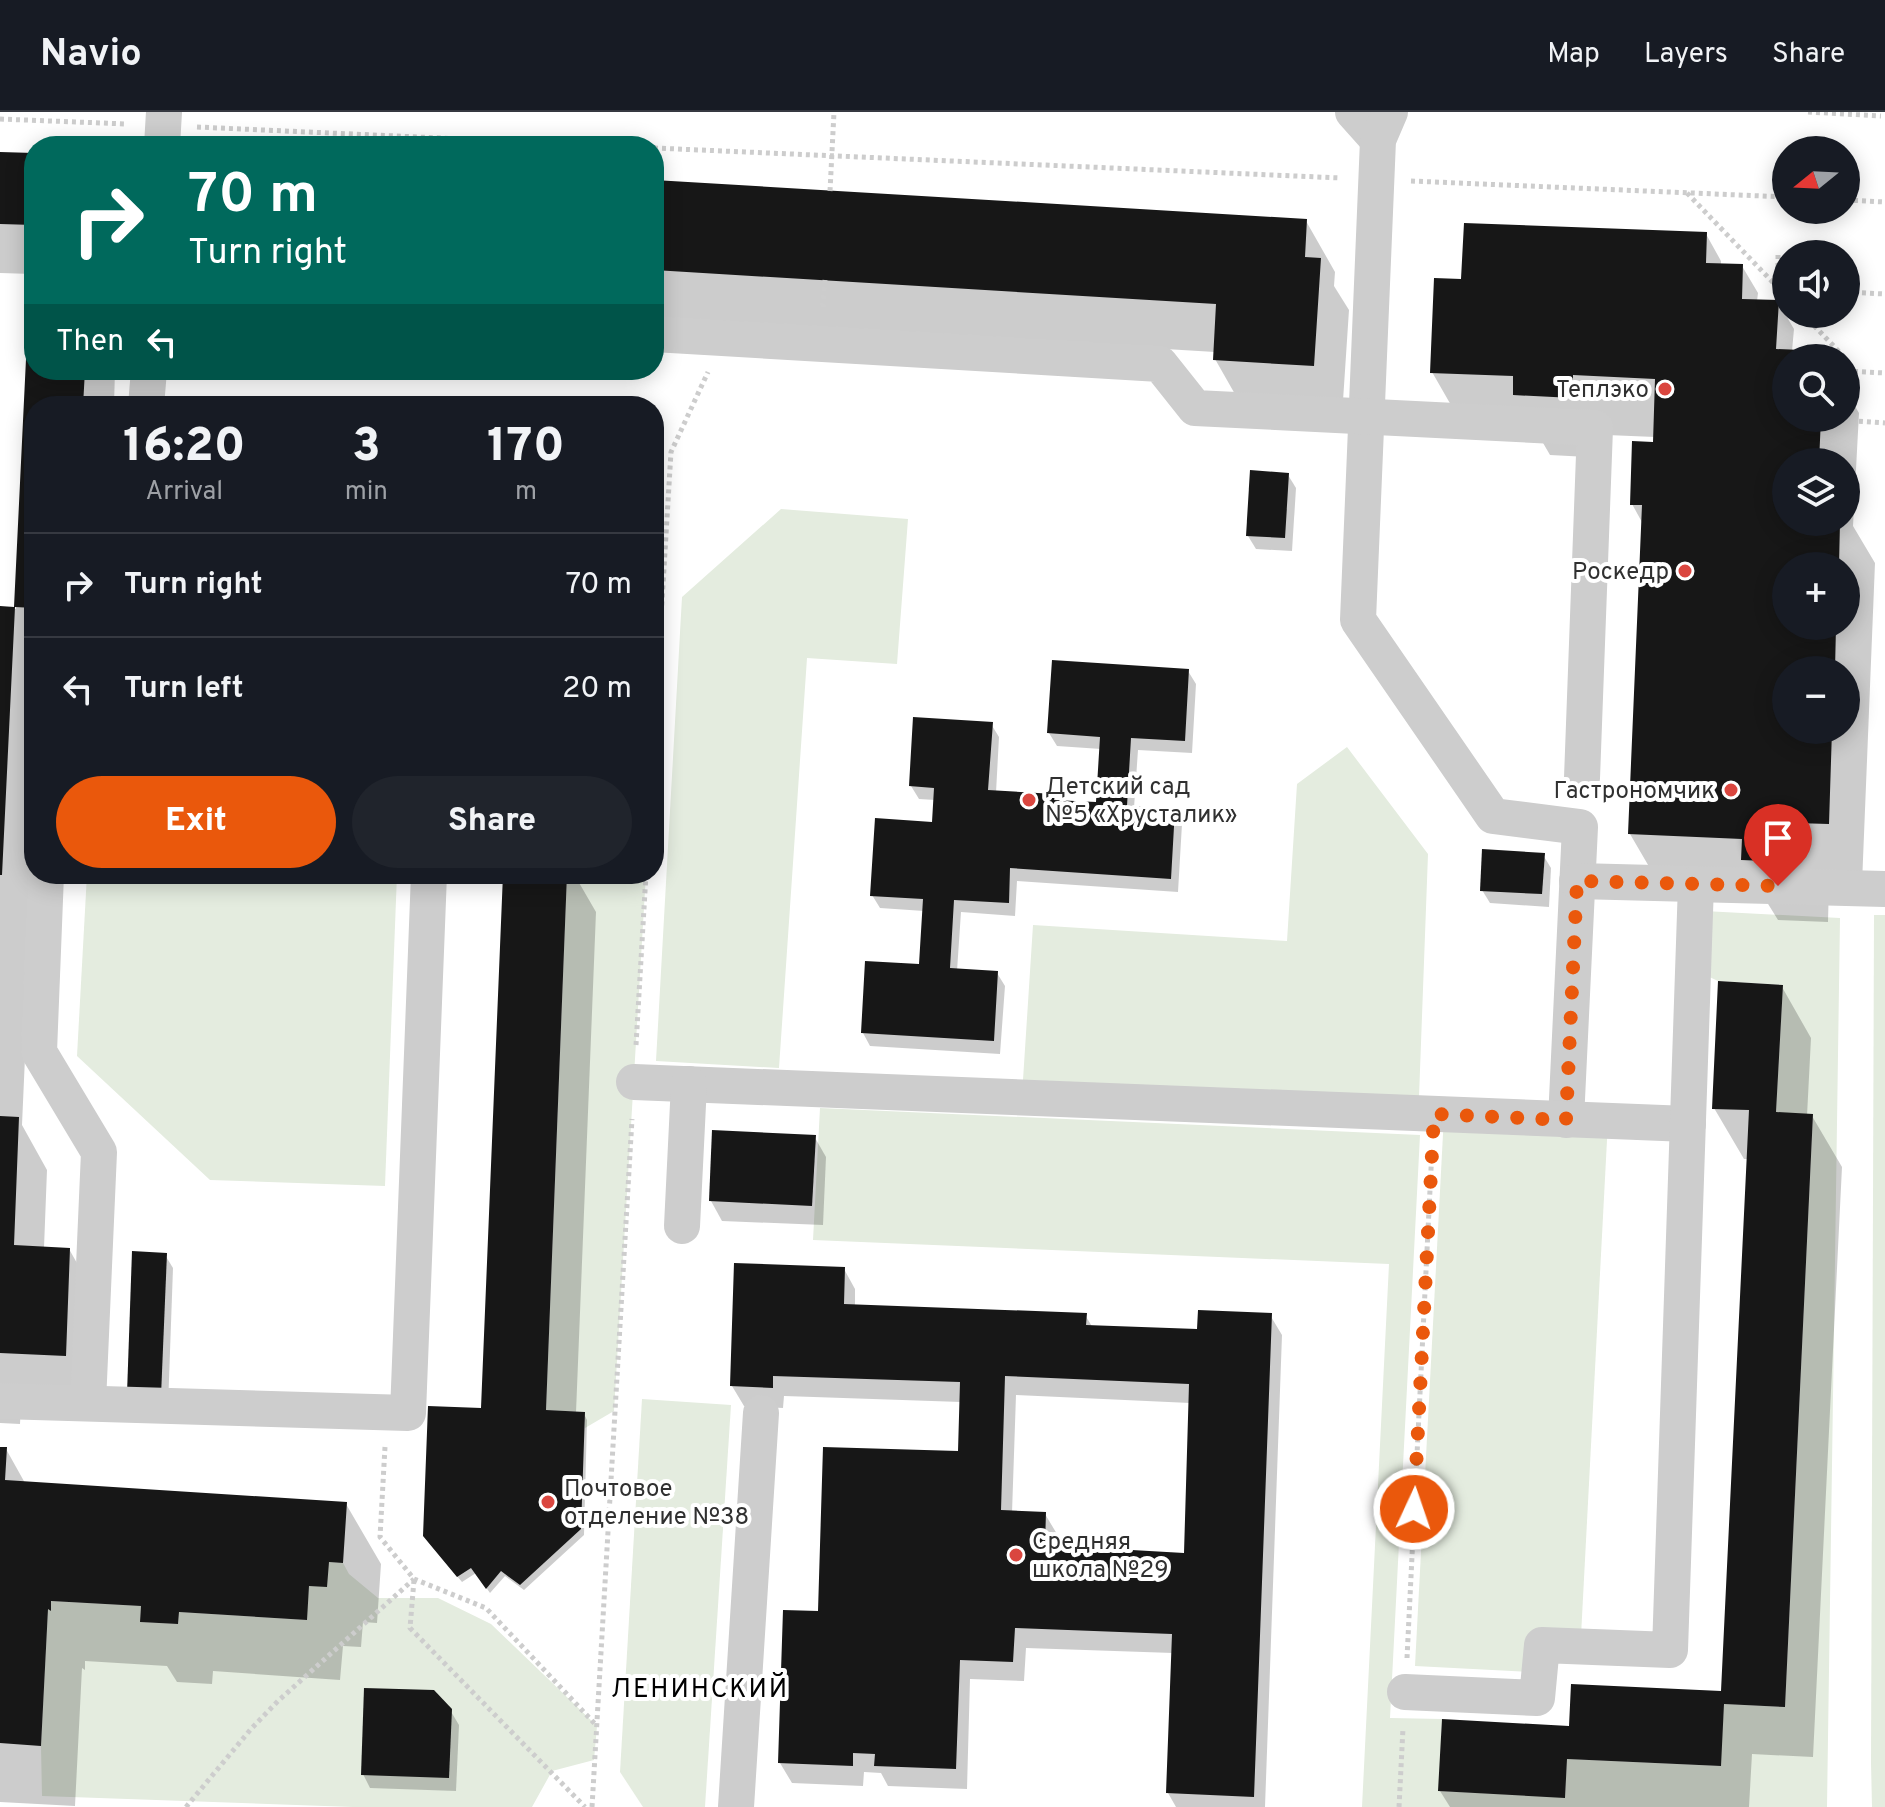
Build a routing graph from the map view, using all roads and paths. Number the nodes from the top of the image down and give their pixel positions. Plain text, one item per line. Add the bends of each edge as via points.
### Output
1 (834, 112) edge
2 (1353, 112) edge
3 (1808, 112) edge
4 (1881, 116) dead end
5 (0, 119) edge
6 (1384, 126) edge
7 (163, 128) edge
8 (365, 136) edge
9 (664, 148) edge
10 (832, 155) junction
11 (1376, 179) junction
12 (830, 191) dead end
13 (1687, 193) junction
14 (1772, 196) edge
15 (1860, 201) edge
16 (1885, 202) edge
17 (1772, 282) edge
18 (1860, 293) edge
19 (1885, 294) edge
20 (1816, 328) edge
21 (664, 335) edge
22 (724, 338) junction
23 (1831, 344) edge
24 (1860, 372) edge
25 (1885, 373) edge
26 (1366, 417) junction
27 (1860, 421) edge
28 (1885, 423) edge
29 (664, 568) edge
30 (1582, 778) dead end
31 (1577, 881) junction
32 (46, 884) edge
33 (429, 884) edge
34 (645, 884) edge
35 (1696, 884) junction
36 (1885, 889) edge
37 (634, 1082) junction
38 (689, 1084) junction
39 (1434, 1114) junction
40 (1566, 1120) junction
41 (1688, 1124) junction
42 (682, 1226) dead end
43 (0, 1401) edge
44 (88, 1403) junction
45 (387, 1412) junction
46 (761, 1413) dead end
47 (414, 1579) junction
48 (1405, 1692) junction
49 (597, 1726) junction
50 (186, 1807) edge
51 (585, 1807) edge
52 (592, 1807) edge
53 (736, 1807) edge
54 (1399, 1807) edge

1 - 10 path
2 - 6 lane
3 - 4 path
5 - 7 path
6 - 11 lane
7 - 8 path
9 - 10 path
10 - 11 path
10 - 12 path
11 - 13 path
11 - 26 lane
13 - 14 path
13 - 17 path
15 - 16 path
18 - 19 path
20 - 23 path
21 - 22 lane
22 - 26 lane via 1160,364 1195,408
22 - 29 path via 671,452
24 - 25 path
26 - 30 lane via 1595,428
26 - 31 lane via 1358,620 1493,816 1580,827
27 - 28 path
31 - 35 lane
31 - 40 lane
32 - 44 lane via 39,1052 99,1152
33 - 45 lane via 408,1413
34 - 37 path
35 - 36 lane
35 - 41 lane
37 - 38 lane
37 - 49 path
38 - 39 lane
38 - 42 lane
39 - 40 lane
39 - 48 path
40 - 41 lane
41 - 48 lane via 1670,1650 1542,1645 1537,1698
43 - 44 lane
44 - 45 lane
45 - 47 path via 380,1537
46 - 53 lane
47 - 49 path via 486,1608
47 - 50 path via 278,1701
47 - 51 path via 410,1628
48 - 54 path
49 - 52 path

